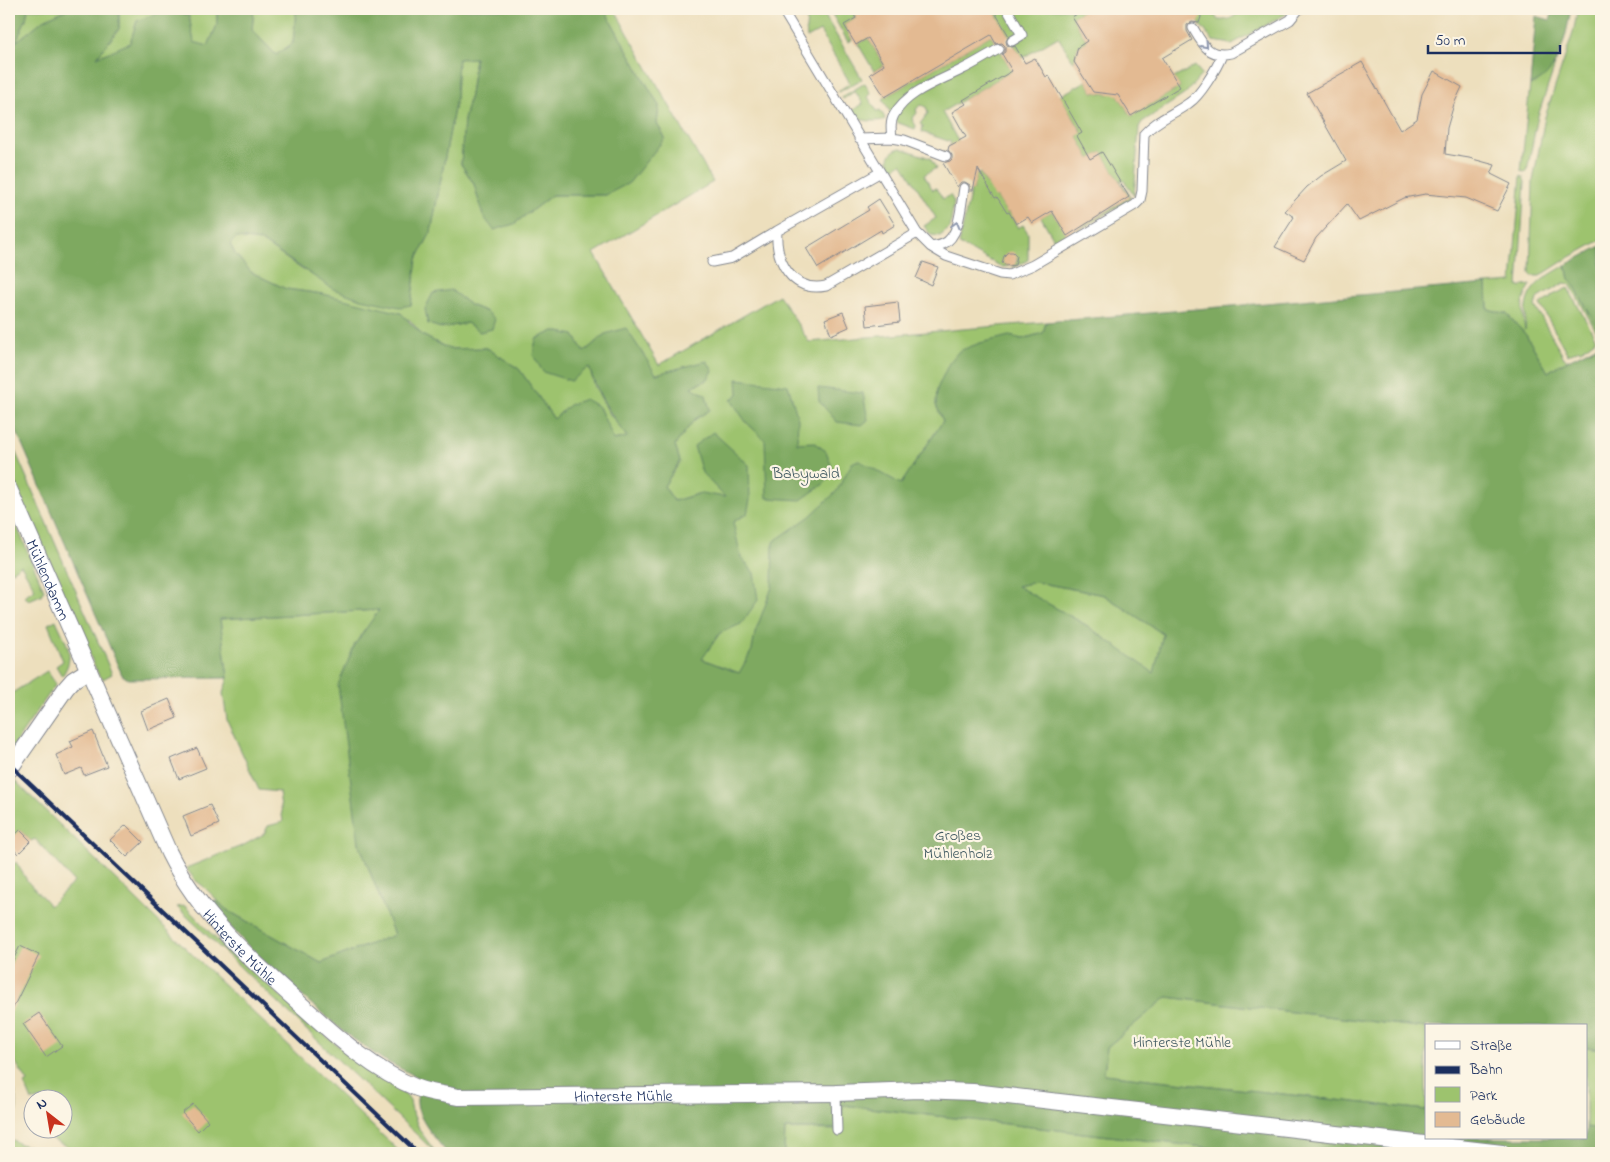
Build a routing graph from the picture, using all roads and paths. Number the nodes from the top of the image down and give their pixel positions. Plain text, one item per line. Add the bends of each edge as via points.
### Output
1 (782, 9) edge
2 (1007, 9) edge
3 (1299, 9) edge
4 (1193, 28) dead end
5 (1012, 41) dead end
6 (999, 49) dead end
7 (1222, 55) junction
8 (892, 138) junction
9 (859, 139) junction
10 (946, 156) dead end
11 (879, 172) junction
12 (964, 188) dead end
13 (777, 231) junction
14 (917, 233) junction
15 (930, 247) junction
16 (712, 262) dead end
17 (9, 489) edge
18 (89, 670) junction
19 (9, 770) edge
20 (836, 1093) junction
21 (837, 1130) dead end
22 (1502, 1153) edge

1 - 9 lane
2 - 5 lane via 1022,35
3 - 7 lane via 1290,20 1231,54
4 -> 7 lane via 1208,50
6 - 8 lane via 923,88 907,100 894,114
7 - 15 lane via 1191,102 1144,134 1142,191 1135,205 1061,250 1009,275 946,256
8 - 9 lane
8 - 10 lane
9 - 11 lane
11 - 13 lane
11 - 14 lane
15 -> 12 lane via 943,244 956,230
13 - 14 lane via 776,245 792,278 816,288 826,286
13 - 16 lane via 732,258
14 - 15 lane
17 - 18 street, Mühlendamm
18 - 19 street via 66,688
18 - 20 street, Hinterste Mühle via 169,853 194,895 226,935 260,969 338,1038 377,1067 417,1088 458,1097
20 - 21 lane
20 - 22 street, Hinterste Mühle via 973,1092

